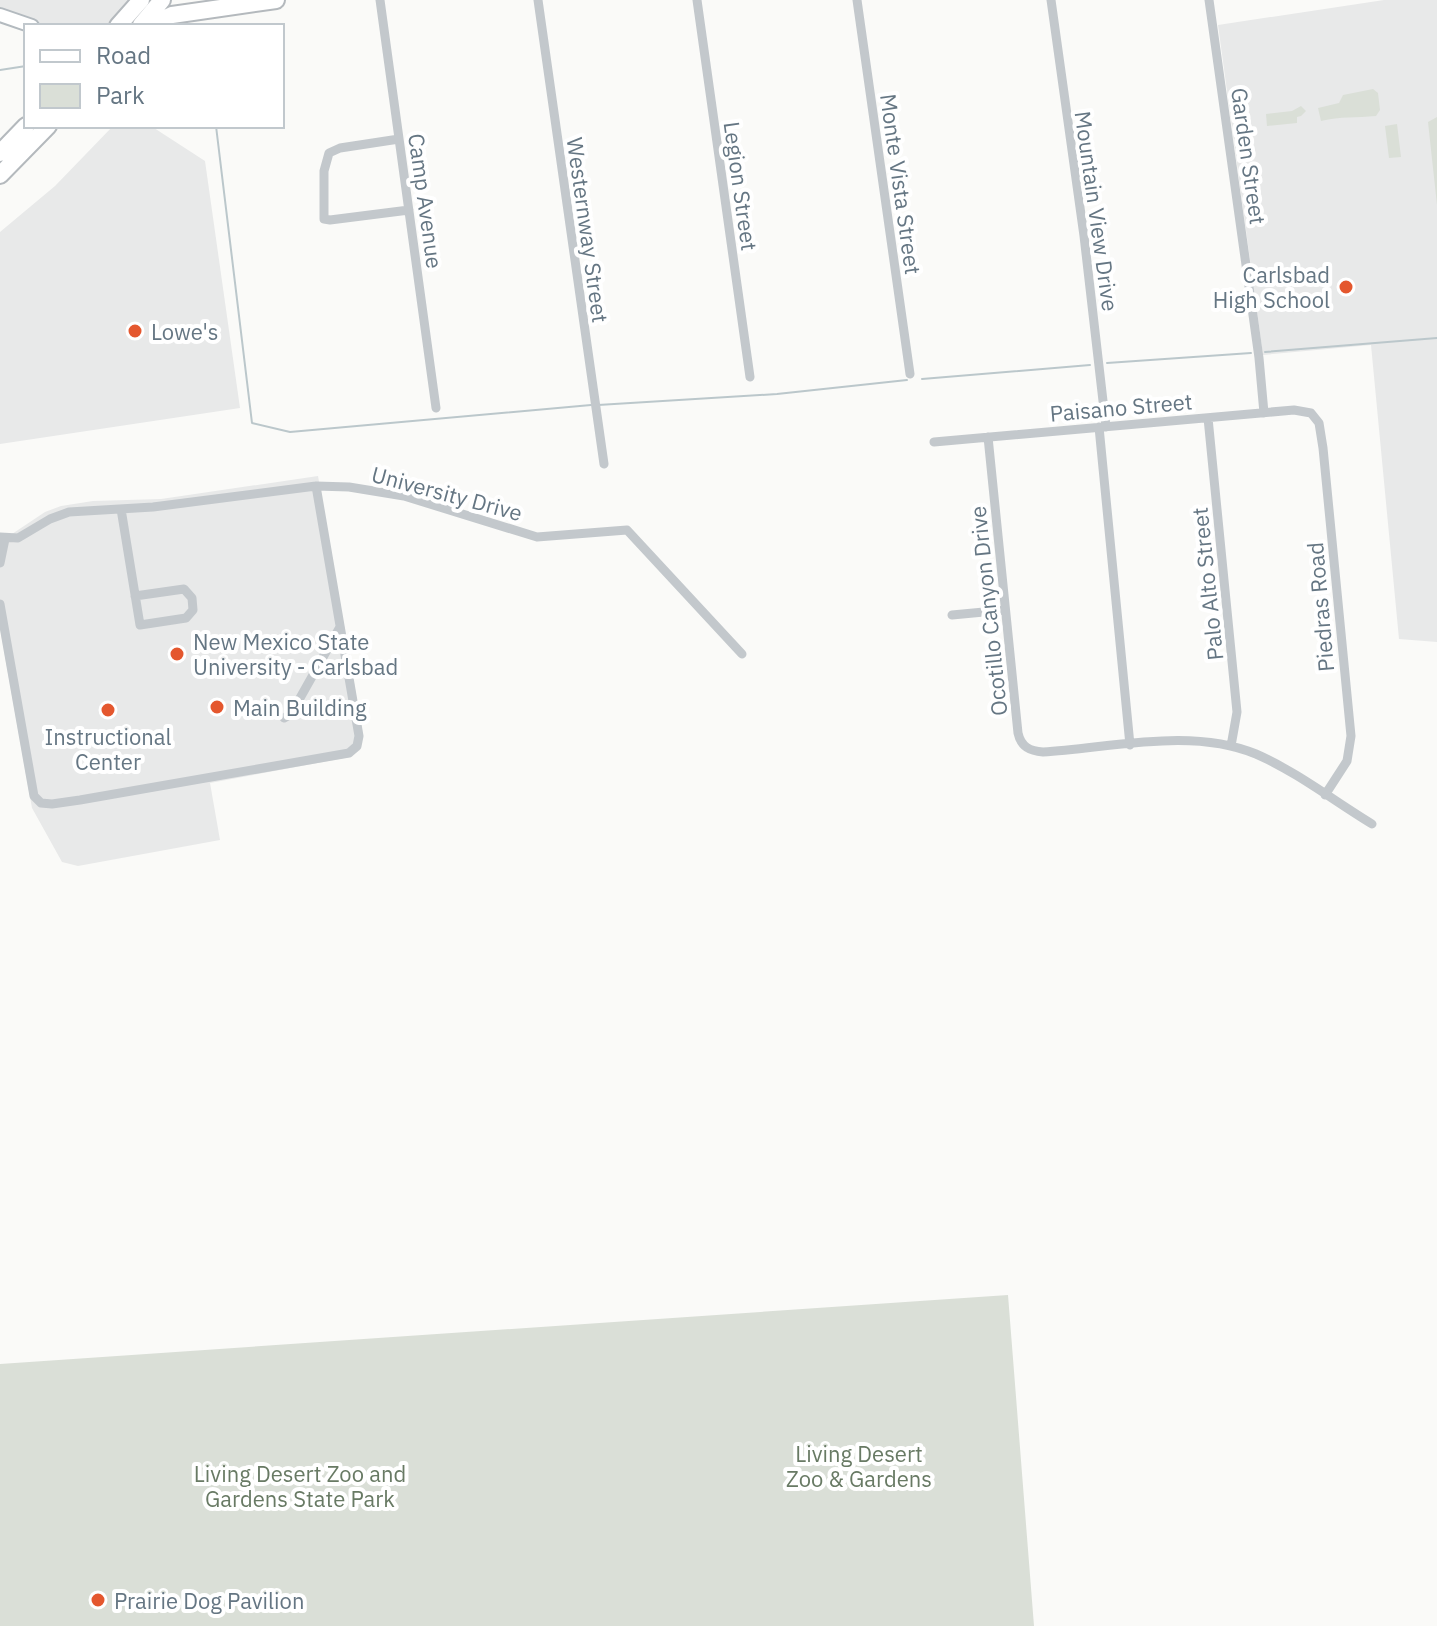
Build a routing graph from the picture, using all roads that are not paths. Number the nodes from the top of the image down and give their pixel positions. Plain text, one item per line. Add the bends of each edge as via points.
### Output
1 (141, 0) edge
2 (162, 0) edge
3 (276, 0) edge
4 (380, 0) edge
5 (538, 0) edge
6 (697, 0) edge
7 (857, 0) edge
8 (1051, 0) edge
9 (1209, 0) edge
10 (0, 15) edge
11 (26, 24) edge
12 (120, 24) edge
13 (142, 24) edge
14 (153, 24) edge
15 (24, 128) edge
16 (46, 128) edge
17 (399, 139) junction
18 (0, 153) edge
19 (0, 175) edge
20 (409, 210) junction
21 (910, 374) dead end
22 (750, 377) dead end
23 (436, 408) dead end
24 (1264, 413) junction
25 (1311, 413) joint
26 (1208, 418) junction
27 (1102, 427) junction
28 (988, 437) junction
29 (934, 442) dead end
30 (604, 464) dead end
31 (316, 486) junction
32 (121, 509) junction
33 (2, 538) edge
34 (0, 563) edge
35 (135, 596) junction
36 (0, 604) edge
37 (1005, 610) junction
38 (952, 615) dead end
39 (340, 627) junction
40 (742, 654) dead end
41 (284, 718) dead end
42 (1130, 745) junction
43 (1231, 746) junction
44 (1325, 795) junction
45 (1372, 824) dead end

1 - 12 highway
2 - 13 highway
3 - 14 highway via 167,16
4 - 17 street, Camp Avenue
5 - 30 street, Westernway Street
6 - 22 street, Legion Street
7 - 21 street, Monte Vista Street
8 - 27 street, Mountain View Drive via 1087,265
9 - 24 street, Garden Street
10 - 11 street
15 - 18 highway
16 - 19 highway
17 - 20 street, Camp Avenue
17 - 20 street via 329,153 324,219
20 - 23 street, Camp Avenue
24 - 25 street, Paisano Street
24 - 26 street, Paisano Street
25 - 44 street, Piedras Road via 1322,439 1351,736 1347,761
26 - 27 street, Paisano Street
26 - 43 street, Palo Alto Street via 1237,712
27 - 28 street, Paisano Street
27 - 42 street, Mountain View Drive
28 - 29 street, Paisano Street
28 - 37 street, Ocotillo Canyon Drive
31 - 32 street, University Drive
31 - 39 street
31 - 40 street, University Drive via 404,496 537,537 627,530
32 - 33 street, University Drive via 61,514 25,535
32 - 35 street
33 - 34 street
35 - 35 street via 184,589 194,604 186,618 140,625
36 - 39 street via 34,796 46,804 354,750 359,736
37 - 38 street
37 - 42 street, Ocotillo Canyon Drive via 1023,744 1043,752
39 - 41 street
42 - 43 street, Ocotillo Canyon Drive via 1179,741
43 - 44 street, Ocotillo Canyon Drive via 1264,758
44 - 45 street, Ocotillo Canyon Drive

